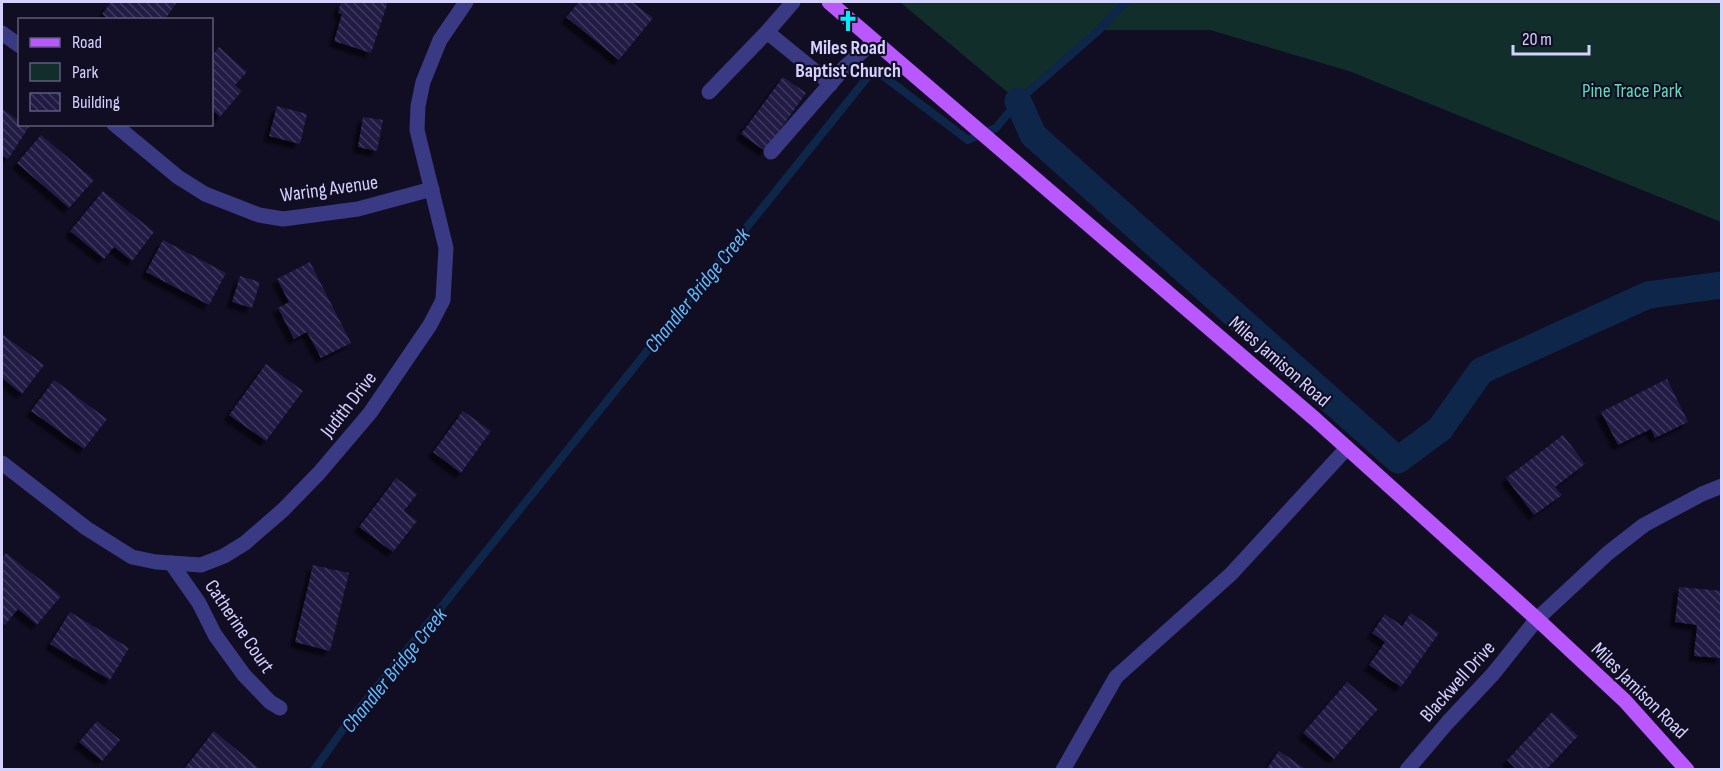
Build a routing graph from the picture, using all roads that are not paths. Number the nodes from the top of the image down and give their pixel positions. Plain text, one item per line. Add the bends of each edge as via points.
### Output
1 (465, 2) edge
2 (793, 2) edge
3 (829, 2) edge
4 (767, 32) junction
5 (2, 33) edge
6 (874, 41) junction
7 (18, 45) edge
8 (831, 84) junction
9 (709, 92) dead end
10 (116, 126) edge
11 (771, 153) dead end
12 (432, 189) junction
13 (1347, 448) junction
14 (2, 463) edge
15 (1722, 486) edge
16 (171, 563) junction
17 (1537, 619) junction
18 (280, 708) dead end
19 (1063, 770) edge
20 (1407, 770) edge
21 (1687, 770) edge

1 - 12 street, Judith Drive via 440,40 418,106 417,130
2 - 4 street
3 - 6 main road, Miles Jamison Road
4 - 8 street
4 - 9 street
5 - 7 street
6 - 8 street
6 - 13 main road, Miles Jamison Road
8 - 11 street
10 - 12 street, Waring Avenue via 197,189 259,215 283,219 358,209
12 - 16 street, Judith Drive via 446,248 443,300 370,414 319,473 245,543 201,565
13 - 17 main road, Miles Jamison Road
13 - 19 street via 1231,574 1116,677
14 - 16 street, Judith Drive via 86,528 132,557
15 - 17 street, Blackwell Drive via 1644,525
16 - 18 street, Catherine Court via 244,675
17 - 20 street, Blackwell Drive
17 - 21 main road, Miles Jamison Road via 1625,701

